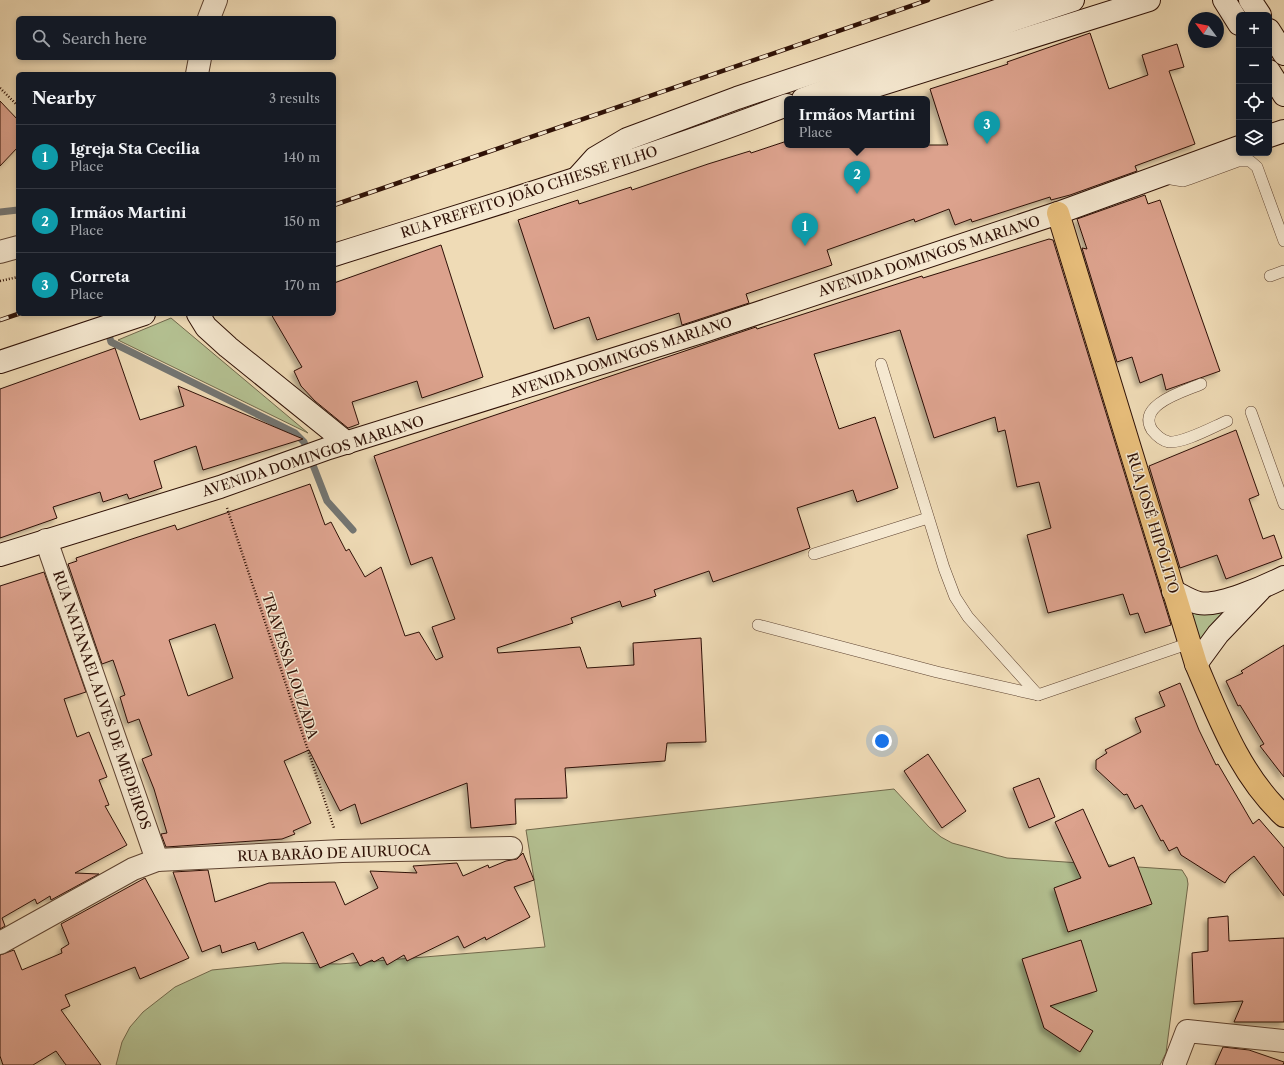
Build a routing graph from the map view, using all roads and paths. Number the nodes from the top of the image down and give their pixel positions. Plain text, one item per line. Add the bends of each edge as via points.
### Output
1 (216, 0) edge
2 (1029, 0) edge
3 (1073, 0) edge
4 (1149, 0) edge
5 (1224, 0) edge
6 (1250, 0) edge
7 (1258, 12) edge
8 (210, 16) edge
9 (1236, 19) edge
10 (1272, 35) edge
11 (1284, 54) edge
12 (200, 60) edge
13 (197, 72) edge
14 (1272, 76) edge
15 (0, 88) edge
16 (1284, 95) edge
17 (811, 96) edge
18 (844, 96) edge
19 (16, 104) edge
20 (784, 106) edge
21 (784, 115) edge
22 (724, 129) junction
23 (1284, 131) edge
24 (1272, 135) edge
25 (1236, 148) edge
26 (1157, 176) junction
27 (577, 178) junction
28 (1058, 213) junction
29 (1284, 241) edge
30 (16, 248) edge
31 (0, 252) edge
32 (336, 254) edge
33 (1284, 270) edge
34 (1270, 276) dead end
35 (16, 277) edge
36 (0, 281) edge
37 (138, 316) edge
38 (199, 316) edge
39 (0, 362) edge
40 (881, 364) dead end
41 (1201, 384) dead end
42 (1251, 412) dead end
43 (1227, 421) dead end
44 (338, 446) junction
45 (220, 487) junction
46 (1284, 504) edge
47 (928, 518) junction
48 (46, 540) junction
49 (814, 554) dead end
50 (0, 555) edge
51 (1284, 577) edge
52 (1262, 588) junction
53 (1174, 591) junction
54 (758, 625) dead end
55 (1190, 643) junction
56 (1196, 664) junction
57 (1038, 694) junction
58 (1284, 816) edge
59 (511, 848) dead end
60 (342, 851) junction
61 (157, 860) junction
62 (0, 942) edge
63 (1284, 1041) edge
64 (1174, 1065) edge

1 - 8 main road
2 - 27 main road via 737,98 627,139 595,158
3 - 17 main road
4 - 18 main road
5 - 9 main road
6 - 7 main road
10 - 11 main road
12 - 13 main road
14 - 16 main road
15 - 19 path
20 - 22 main road, RUA PREFEITO JOÃO CHIESSE FILHO
21 - 22 main road, RUA PREFEITO JOÃO CHIESSE FILHO
22 - 27 main road, RUA PREFEITO JOÃO CHIESSE FILHO
23 - 24 main road
25 - 26 main road, AVENIDA DOMINGOS MARIANO
26 - 28 main road, AVENIDA DOMINGOS MARIANO
26 - 29 lane via 1183,181 1238,161 1250,161 1257,167
27 - 32 main road, RUA PREFEITO JOÃO CHIESSE FILHO
28 - 44 main road, AVENIDA DOMINGOS MARIANO via 700,332
28 - 53 main road, RUA JOSÉ HIPÓLITO
30 - 31 main road
33 - 34 lane
35 - 36 path
37 - 39 main road
38 - 44 main road via 228,347
40 - 47 lane
41 - 43 lane via 1158,404 1151,414 1153,431 1164,440 1174,441
42 - 46 lane
44 - 45 main road, AVENIDA DOMINGOS MARIANO
45 - 48 main road, AVENIDA DOMINGOS MARIANO
45 - 60 path, TRAVESSA LOUZADA
47 - 49 lane
47 - 57 lane via 950,585 960,606
48 - 50 main road, AVENIDA DOMINGOS MARIANO
48 - 61 main road, RUA NATANAEL ALVES DE MEDEIROS
51 - 52 main road
52 - 53 main road via 1206,603 1193,601
52 - 56 main road via 1218,634
53 - 55 main road, RUA JOSÉ HIPÓLITO
54 - 57 lane via 937,672
55 - 56 main road, RUA JOSÉ HIPÓLITO
55 - 57 lane
56 - 58 main road, RUA JOSÉ HIPÓLITO via 1242,764 1266,797
59 - 60 main road, RUA BARÃO DE AIURUOCA
60 - 61 main road, RUA BARÃO DE AIURUOCA
61 - 62 main road, RUA BARÃO DE AIURUOCA via 133,869
63 - 64 main road via 1187,1031

